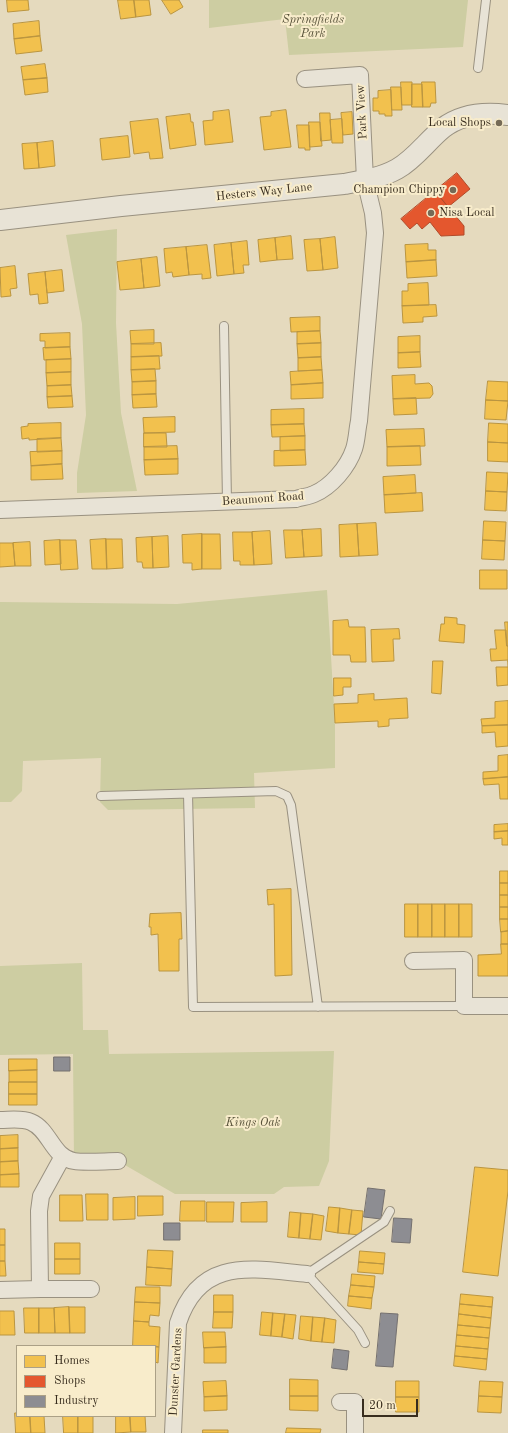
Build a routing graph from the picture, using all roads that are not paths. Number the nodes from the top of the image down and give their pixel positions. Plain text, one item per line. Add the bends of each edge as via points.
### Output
1 (486, 0) edge
2 (478, 68) dead end
3 (305, 79) dead end
4 (508, 115) edge
5 (365, 180) junction
6 (0, 220) edge
7 (224, 326) dead end
8 (227, 502) junction
9 (0, 510) edge
10 (188, 794) junction
11 (101, 796) dead end
12 (413, 961) dead end
13 (464, 1006) junction
14 (508, 1006) edge
15 (318, 1008) junction
16 (0, 1120) edge
17 (64, 1156) junction
18 (118, 1161) dead end
19 (390, 1211) dead end
20 (307, 1274) junction
21 (40, 1289) junction
22 (91, 1289) dead end
23 (0, 1290) edge
24 (365, 1343) dead end
25 (340, 1402) dead end
26 (172, 1433) edge
27 (355, 1433) edge

1 - 2 lane
3 - 5 street, Park View via 360,75
4 - 5 street, Hesters Way Lane via 466,116 444,128 419,153 397,169
5 - 6 street, Hesters Way Lane
5 - 8 street, Beaumont Road via 375,233 359,422 354,449 338,475 314,494 296,499
7 - 8 lane
8 - 9 street, Beaumont Road
10 - 11 lane
10 - 15 lane via 276,791 288,796
10 - 15 lane via 193,1008
12 - 13 street via 464,960
13 - 14 street
13 - 15 lane
16 - 17 street via 31,1122
17 - 18 street via 74,1161
17 - 21 street via 41,1196
19 - 20 lane via 384,1222
20 - 24 lane via 358,1330
20 - 26 street, Dunster Gardens via 234,1270 221,1273 198,1287 189,1298 178,1322
21 - 22 street
21 - 23 street
25 - 27 street via 355,1402

